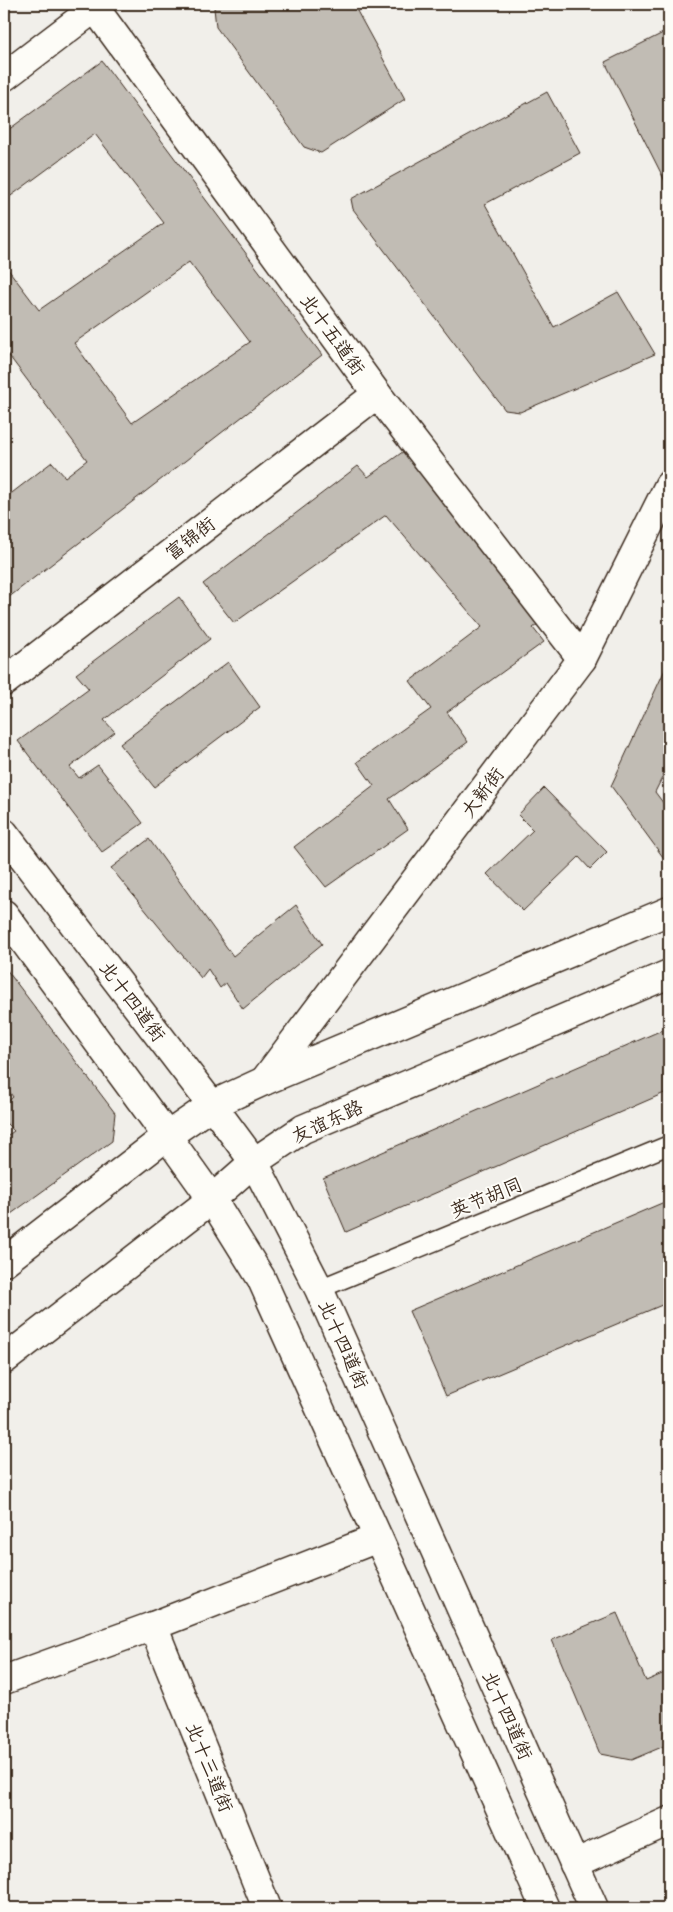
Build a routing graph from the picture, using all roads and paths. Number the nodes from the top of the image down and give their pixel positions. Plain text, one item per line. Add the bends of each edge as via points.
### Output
1 (95, 5) edge
2 (4, 78) edge
3 (377, 394) junction
4 (669, 485) edge
5 (582, 659) junction
6 (4, 682) edge
7 (4, 832) edge
8 (669, 911) edge
9 (4, 914) edge
10 (669, 974) edge
11 (264, 1081) junction
12 (212, 1105) junction
13 (167, 1136) junction
14 (669, 1145) edge
15 (254, 1162) junction
16 (212, 1199) junction
17 (4, 1262) edge
18 (319, 1289) junction
19 (4, 1360) edge
20 (378, 1538) junction
21 (153, 1626) junction
22 (4, 1680) edge
23 (669, 1821) edge
24 (574, 1864) junction
25 (267, 1908) edge
26 (545, 1908) edge
27 (594, 1908) edge

1 - 2 main road
1 - 3 main road, 北十五道街
3 - 5 main road, 北十五道街
3 - 6 main road, 富锦街
4 - 5 main road, 大新街
5 - 11 main road, 大新街
7 - 12 main road, 北十四道街
8 - 11 main road
9 - 13 main road
10 - 15 main road, 友谊东路 via 303,1129
11 - 12 main road
12 - 13 main road
12 - 15 main road, 北十四道街
13 - 16 main road
13 - 17 main road
14 - 18 lane, 英节胡同
15 - 16 main road, 友谊东路
15 - 18 main road, 北十四道街
16 - 19 main road, 友谊东路
16 - 20 main road via 261,1278
18 - 24 main road, 北十四道街
20 - 21 main road
20 - 26 main road
21 - 22 main road
21 - 25 main road, 北十三道街
23 - 24 main road
24 - 27 main road, 北十四道街

